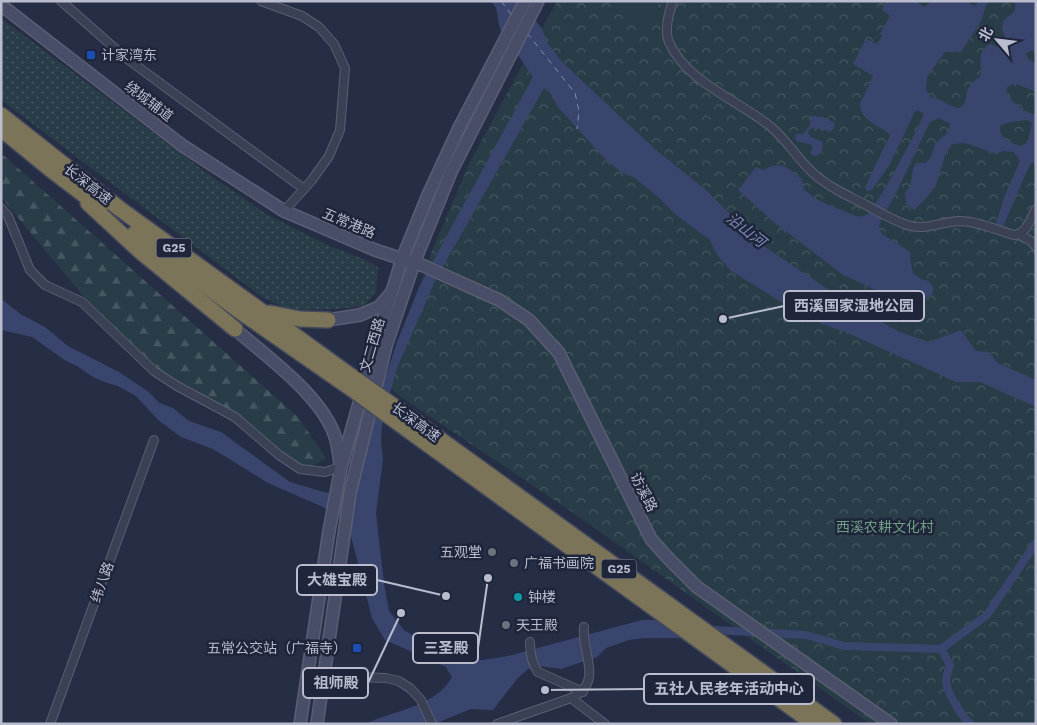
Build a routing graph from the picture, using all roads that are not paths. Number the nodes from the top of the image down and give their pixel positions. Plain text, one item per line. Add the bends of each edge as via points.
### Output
1 (61, 1) edge
2 (261, 1) edge
3 (525, 1) edge
4 (538, 1) edge
5 (673, 1) edge
6 (1, 5) edge
7 (1, 115) edge
8 (1, 129) edge
9 (50, 169) junction
10 (304, 189) junction
11 (1, 208) edge
12 (1036, 209) edge
13 (284, 211) junction
14 (1020, 235) junction
15 (1036, 247) edge
16 (414, 263) junction
17 (393, 290) junction
18 (263, 312) junction
19 (328, 320) joint
20 (235, 329) joint
21 (350, 381) junction
22 (403, 420) junction
23 (154, 440) dead end
24 (341, 467) junction
25 (584, 631) dead end
26 (530, 646) dead end
27 (324, 676) junction
28 (583, 692) junction
29 (571, 698) junction
30 (50, 724) edge
31 (300, 724) edge
32 (317, 724) edge
33 (432, 724) edge
34 (497, 724) edge
35 (605, 724) edge
36 (814, 724) edge
37 (834, 724) edge
38 (891, 724) edge

1 - 10 street via 126,58
2 - 10 street via 302,16 319,27 334,44 345,68 340,130 329,156
3 - 16 main road, 文二西路 via 440,170
4 - 16 main road, 文二西路 via 451,172
5 - 14 street via 668,40 681,60 700,80 772,127 817,177 891,219 917,228 967,222
6 - 13 main road, 绕城辅道 via 183,146
7 - 18 highway, 长深高速 / G25 via 120,209
8 - 9 highway, 长深高速 / G25
9 - 20 highway via 141,252
9 - 21 highway, 长深高速 / G25 via 238,310
10 - 13 street
11 - 24 street via 8,216 30,270 45,284 82,302 154,371 235,418 300,470 325,472
12 - 14 street
13 - 16 main road, 五常港路
14 - 15 street
16 - 17 main road, 文二西路
16 - 27 main road, 文二西路 via 386,346 350,493
16 - 38 main road, 访溪路 via 499,300 529,320 559,353 651,539 668,558 698,587
17 - 19 main road via 379,306 360,316
17 - 24 main road, 文二西路
18 - 19 highway
18 - 21 highway, 长深高速 / G25
20 - 24 main road via 295,381 326,417 336,440
21 - 22 highway, 长深高速 / G25, bridge
22 - 36 highway, 长深高速 / G25
22 - 37 highway, 长深高速 / G25
23 - 30 street, 纬八路
24 - 31 main road, 文二西路
25 - 28 street via 590,665 588,685
26 - 28 street via 538,672
27 - 32 main road, 文二西路
27 - 33 street via 398,681 421,700
28 - 29 street
29 - 34 street
29 - 35 street

